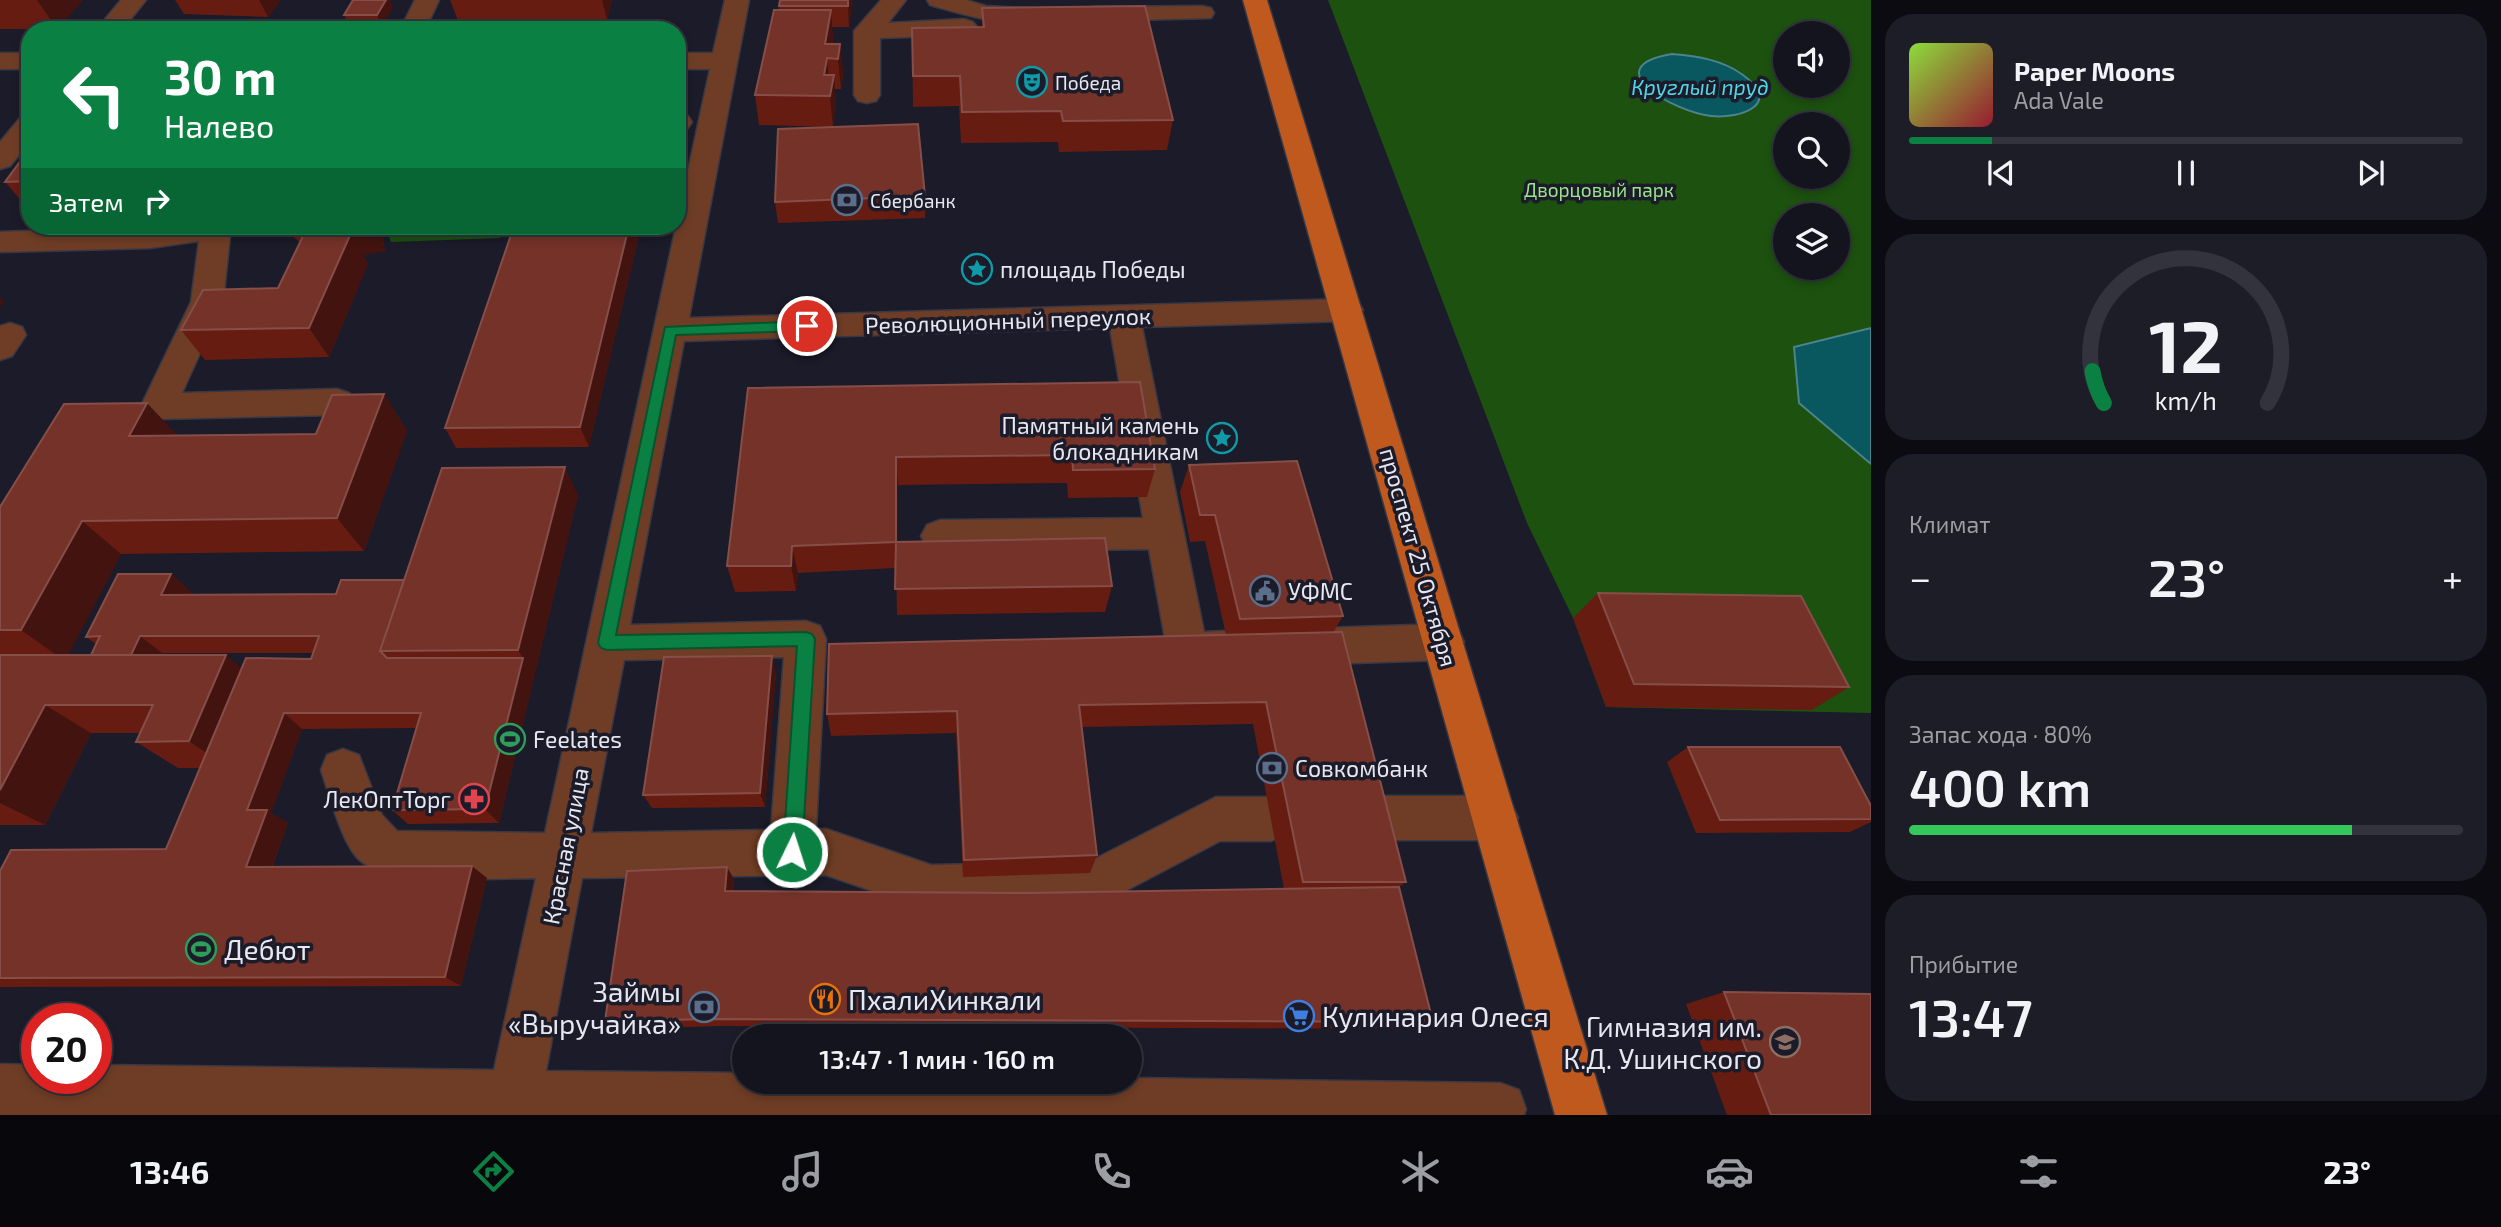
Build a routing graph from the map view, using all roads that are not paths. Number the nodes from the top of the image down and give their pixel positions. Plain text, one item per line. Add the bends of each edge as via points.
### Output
1 (134, 0) edge
2 (428, 0) edge
3 (737, 0) edge
4 (894, 0) edge
5 (939, 0) edge
6 (1255, 0) edge
7 (1202, 13) dead end
8 (1010, 14) junction
9 (116, 21) edge
10 (417, 21) edge
11 (867, 31) junction
12 (0, 61) edge
13 (21, 61) edge
14 (686, 61) edge
15 (725, 61) junction
16 (867, 95) dead end
17 (21, 135) edge
18 (0, 160) edge
19 (686, 211) edge
20 (163, 235) edge
21 (214, 235) edge
22 (682, 235) edge
23 (0, 242) edge
24 (1347, 310) junction
25 (1124, 317) junction
26 (670, 330) junction
27 (337, 402) edge
28 (1165, 533) junction
29 (940, 536) dead end
30 (1444, 642) junction
31 (607, 643) junction
32 (343, 770) dead end
33 (1365, 818) edge
34 (1495, 818) junction
35 (1270, 819) dead end
36 (792, 852) junction
37 (563, 856) junction
38 (0, 1090) edge
39 (513, 1106) edge
40 (1500, 1109) dead end
41 (1581, 1115) edge

1 - 9 street
2 - 10 street
3 - 15 street, Красная улица
4 - 11 street
5 - 8 street via 985,13
6 - 24 main road, проспект 25 Октября
7 - 8 street
8 - 11 street via 956,29
11 - 16 street
12 - 13 street
14 - 15 street
15 - 19 street, Красная улица
17 - 18 street
20 - 23 street
21 - 27 street via 207,302 158,406
22 - 26 street, Красная улица
24 - 25 street, Революционный переулок
24 - 30 main road, проспект 25 Октября
25 - 26 street, Революционный переулок
25 - 28 street
26 - 31 street, Красная улица
28 - 29 street
28 - 30 street via 1187,650
30 - 34 main road, проспект 25 Октября
31 - 36 street via 806,639
31 - 37 street, Красная улица
32 - 37 street via 366,829 377,846 397,854
33 - 34 street
34 - 41 main road, проспект 25 Октября
35 - 36 street via 1216,819 1093,885 931,888 827,852
36 - 37 street
37 - 39 street, Красная улица
38 - 39 street
39 - 40 street

